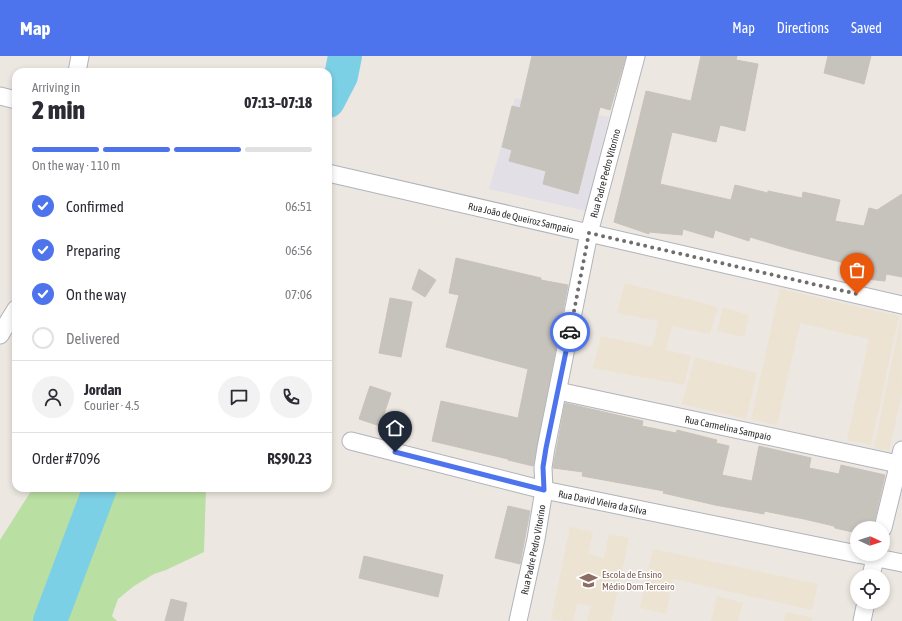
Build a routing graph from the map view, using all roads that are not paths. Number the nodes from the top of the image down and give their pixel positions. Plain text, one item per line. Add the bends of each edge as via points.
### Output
1 (80, 56) edge
2 (636, 56) edge
3 (78, 68) edge
4 (0, 96) edge
5 (12, 99) edge
6 (332, 174) edge
7 (589, 233) junction
8 (902, 304) edge
9 (12, 316) edge
10 (0, 335) edge
11 (558, 391) junction
12 (351, 441) dead end
13 (900, 457) edge
14 (544, 490) junction
15 (885, 521) edge
16 (850, 553) edge
17 (890, 560) edge
18 (902, 563) edge
19 (865, 609) edge
20 (518, 621) edge
21 (862, 621) edge

1 - 3 street
2 - 7 street, Rua Padre Pedro Vitorino
4 - 5 street
6 - 7 street, Rua João de Queiroz Sampaio
7 - 8 street, Rua João de Queiroz Sampaio
7 - 11 street, Rua Padre Pedro Vitorino
9 - 10 street
11 - 13 street, Rua Carmelina Sampaio
11 - 14 street, Rua Padre Pedro Vitorino via 543,467
12 - 14 street, Rua David Vieira da Silva
13 - 15 street
14 - 16 street, Rua David Vieira da Silva
14 - 20 street, Rua Padre Pedro Vitorino
17 - 18 street, Rua David Vieira da Silva
19 - 21 street

